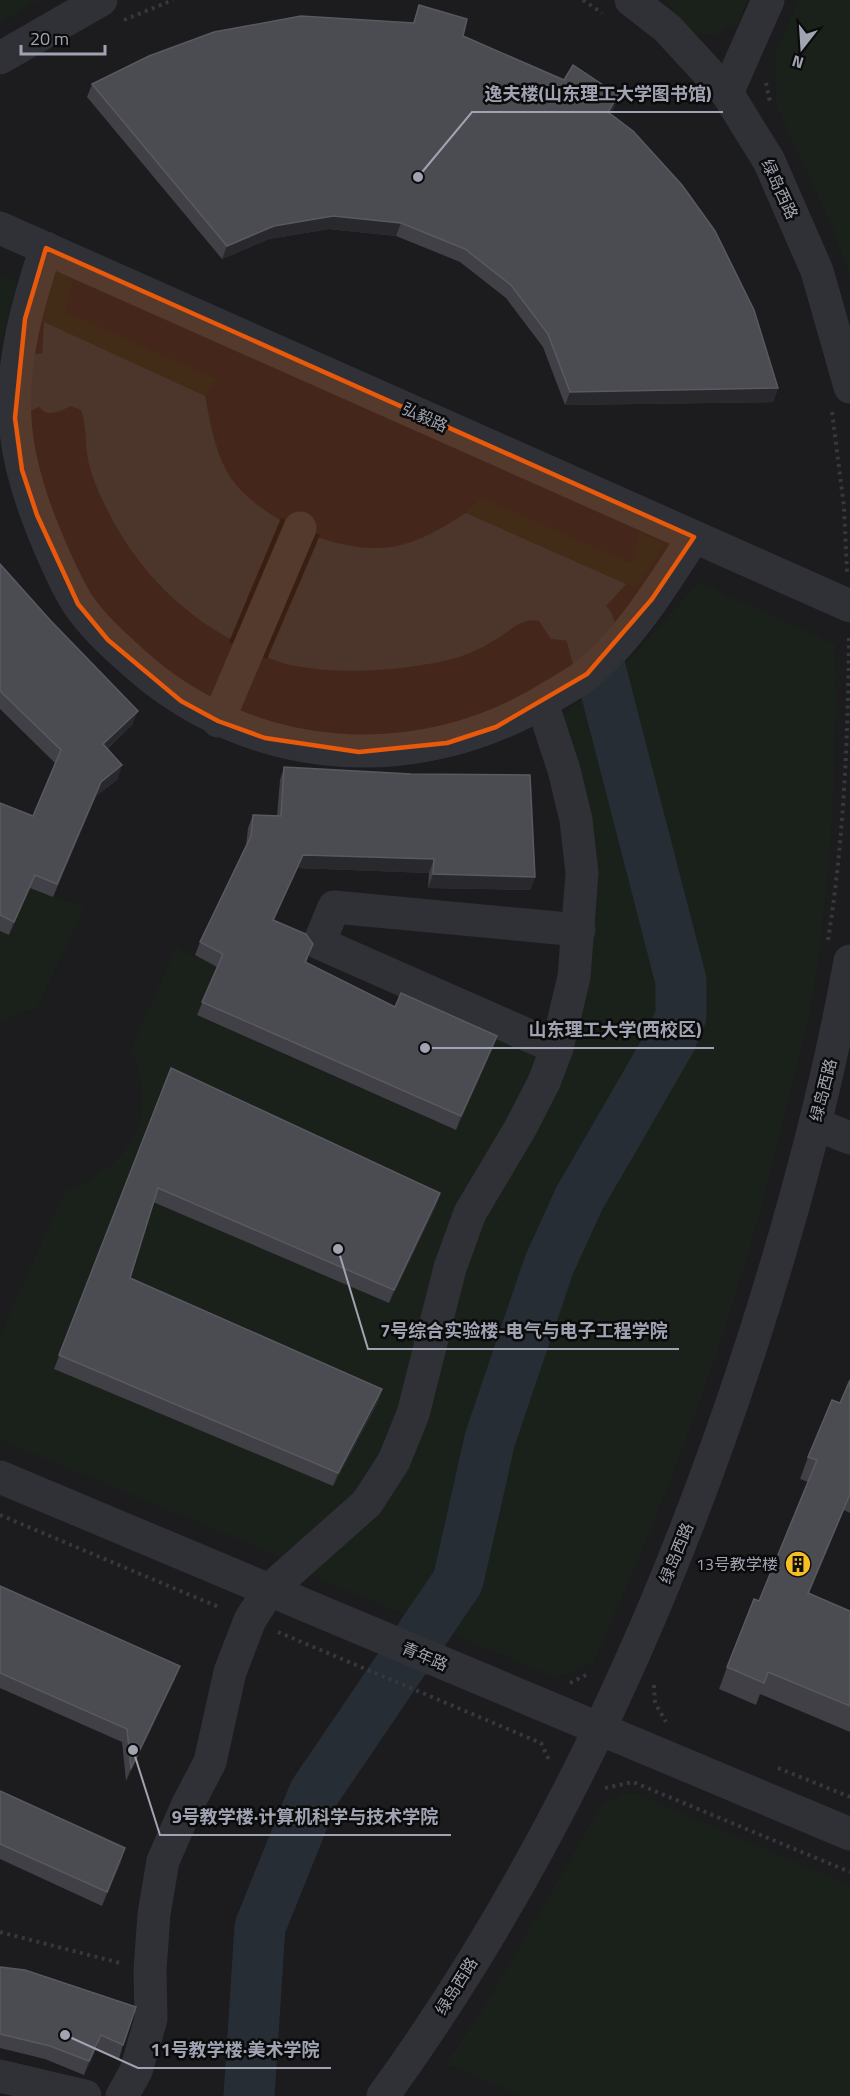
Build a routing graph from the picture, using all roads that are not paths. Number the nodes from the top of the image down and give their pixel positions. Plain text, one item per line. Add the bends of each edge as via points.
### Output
1 (101, 0) edge
2 (768, 0) edge
3 (620, 9) edge
4 (0, 58) edge
5 (727, 93) junction
6 (0, 228) edge
7 (46, 248) junction
8 (841, 399) edge
9 (11, 471) edge
10 (300, 528) dead end
11 (694, 537) junction
12 (849, 606) edge
13 (542, 703) junction
14 (218, 721) junction
15 (579, 930) junction
16 (839, 954) edge
17 (557, 1048) junction
18 (815, 1124) junction
19 (850, 1138) edge
20 (0, 1477) edge
21 (269, 1590) junction
22 (599, 1728) junction
23 (850, 1834) edge
24 (0, 2076) edge
25 (67, 2094) edge
26 (123, 2096) edge
27 (383, 2096) edge

1 - 4 street
2 - 5 street
3 - 5 street, 绿岛西路 via 667,28
5 - 8 street, 绿岛西路 via 769,161 817,271
6 - 7 street, 弘毅路
7 - 9 street via 25,319 17,368
7 - 11 street, 弘毅路
9 - 14 street via 78,604 108,640 142,671 181,701
10 - 14 street
11 - 12 street, 弘毅路
11 - 13 street via 623,636 587,674
13 - 14 street via 496,728 447,743 359,752 265,738
13 - 15 street via 576,820 582,873
15 - 17 street via 574,977
15 - 17 street via 334,907 319,943
16 - 18 street, 绿岛西路 via 837,1037
17 - 21 street via 521,1127 470,1214 450,1268 413,1414 394,1461 367,1503
18 - 19 street
18 - 22 street, 绿岛西路 via 732,1406 679,1550 628,1671
20 - 21 street, 青年路
21 - 22 street, 青年路
21 - 26 street via 250,1620 230,1672 210,1762 163,1861 154,1914 151,2019 136,2072
22 - 23 street, 青年路
22 - 27 street, 绿岛西路 via 509,1900 454,1992
24 - 25 street

